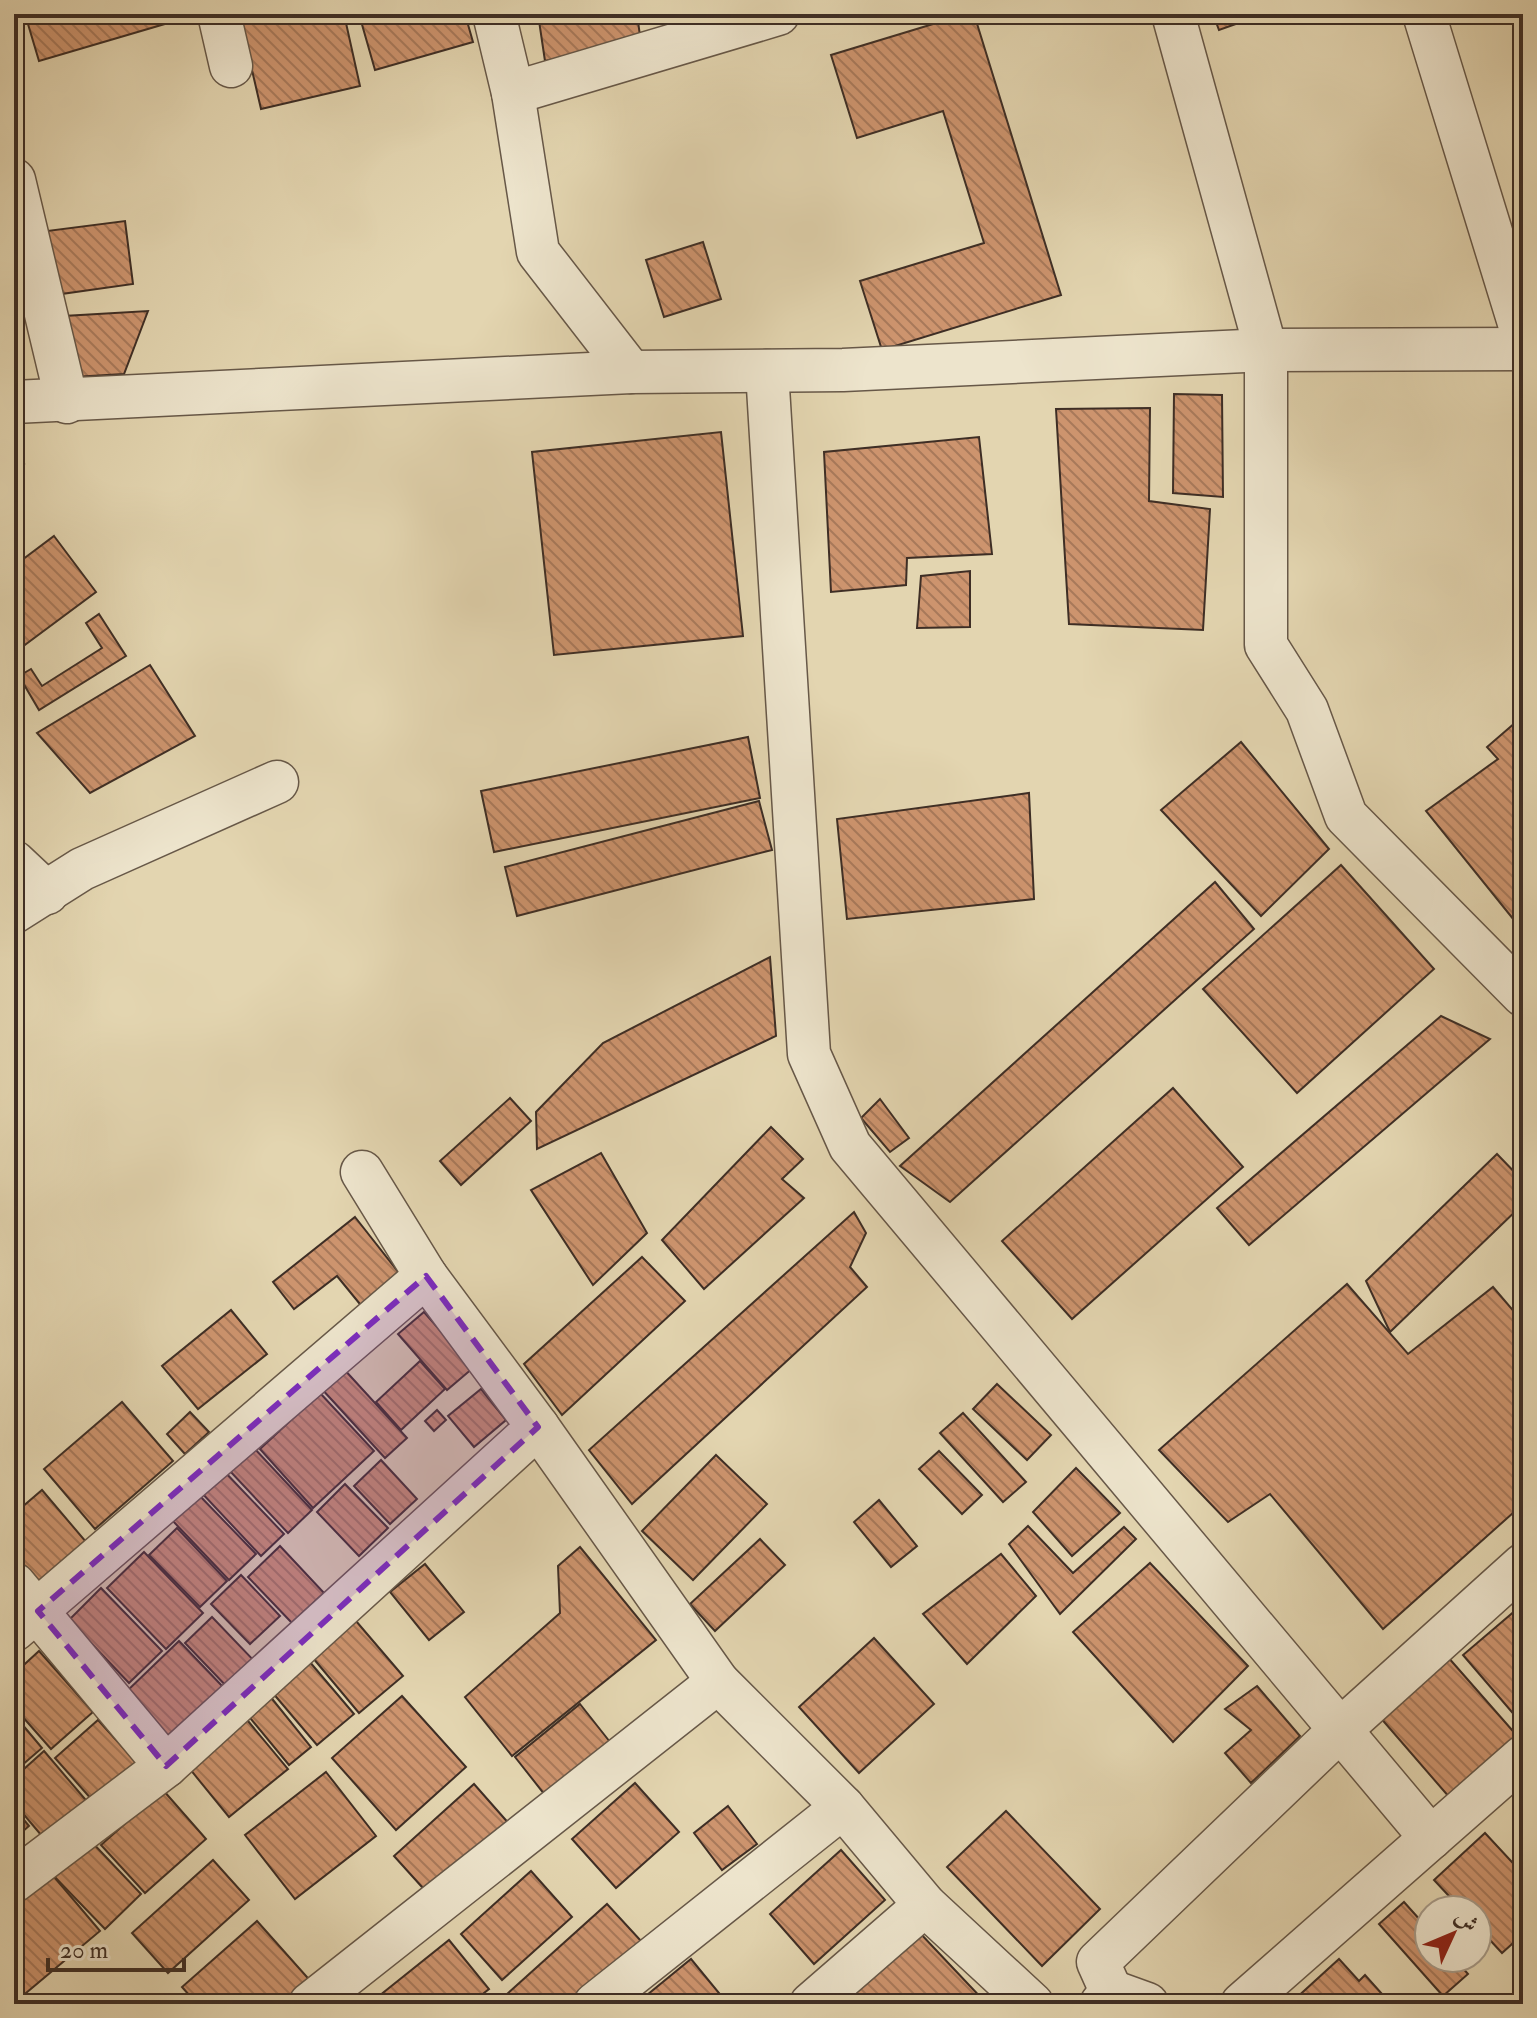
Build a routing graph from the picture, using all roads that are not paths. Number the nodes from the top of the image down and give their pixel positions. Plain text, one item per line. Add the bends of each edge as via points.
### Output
1 (219, 14) edge
2 (494, 14) edge
3 (778, 14) edge
4 (1173, 14) edge
5 (1424, 14) edge
6 (231, 66) dead end
7 (513, 93) junction
8 (14, 180) edge
9 (1523, 336) edge
10 (1523, 349) edge
11 (1266, 350) junction
12 (767, 371) junction
13 (631, 372) junction
14 (14, 402) edge
15 (67, 402) junction
16 (277, 782) dead end
17 (14, 862) edge
18 (30, 902) edge
19 (1523, 995) edge
20 (362, 1172) dead end
21 (426, 1276) junction
22 (538, 1427) junction
23 (1523, 1565) edge
24 (22, 1608) edge
25 (718, 1682) junction
26 (1340, 1730) junction
27 (1523, 1757) edge
28 (166, 1766) junction
29 (843, 1807) junction
30 (1431, 1838) junction
31 (14, 1881) edge
32 (925, 1905) junction
33 (1120, 2000) edge
34 (310, 2004) edge
35 (595, 2004) edge
36 (811, 2004) edge
37 (1032, 2004) edge
38 (1242, 2004) edge

1 - 6 street
2 - 7 street
3 - 7 street
4 - 11 street
5 - 9 street
7 - 13 street via 538,252
8 - 15 street
10 - 11 street
11 - 12 street
11 - 19 street via 1266,645 1307,710 1346,816
12 - 13 street
12 - 26 street via 809,1054 850,1146
13 - 15 street
14 - 15 street
16 - 18 street via 82,869
17 - 18 street
20 - 21 street
21 - 22 street
21 - 24 street
22 - 25 street
22 - 28 street
23 - 26 street
24 - 28 street
25 - 29 street
25 - 34 street
26 - 30 street
26 - 33 street via 1098,1962
27 - 30 street
28 - 31 street
29 - 32 street
29 - 35 street
30 - 38 street
32 - 36 street
32 - 37 street

